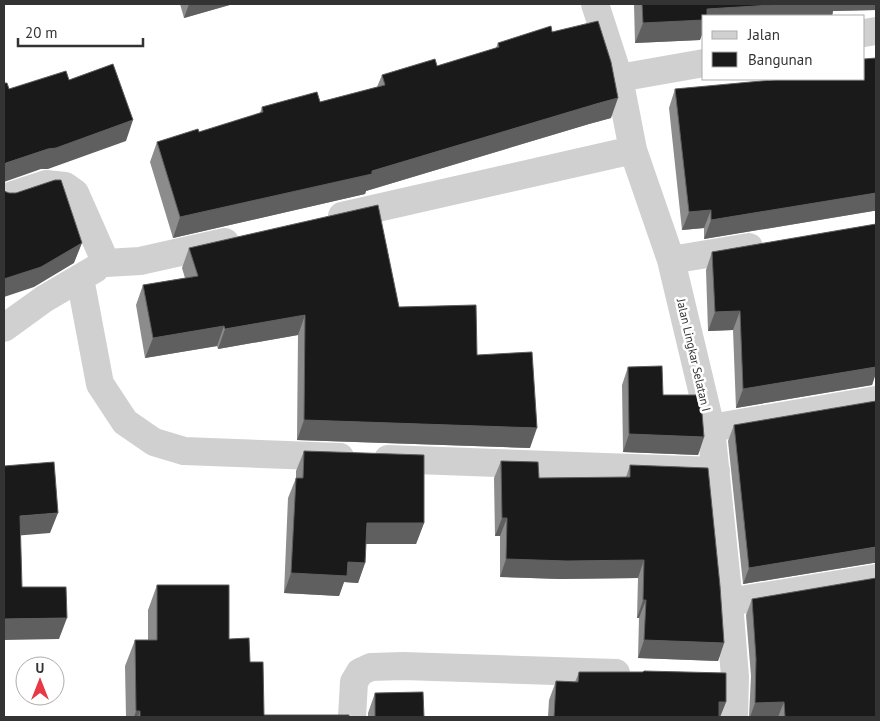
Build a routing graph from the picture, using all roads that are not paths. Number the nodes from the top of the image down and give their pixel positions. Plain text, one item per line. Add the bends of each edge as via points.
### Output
1 (595, 4) edge
2 (702, 63) edge
3 (619, 78) junction
4 (633, 150) junction
5 (4, 198) edge
6 (314, 222) edge
7 (246, 237) edge
8 (773, 243) edge
9 (672, 260) junction
10 (106, 263) junction
11 (80, 278) junction
12 (4, 328) edge
13 (876, 400) edge
14 (711, 428) junction
15 (716, 471) junction
16 (876, 578) edge
17 (729, 602) junction
18 (637, 674) edge
19 (352, 717) edge
20 (734, 717) edge

1 - 3 street, Jalan Lingkar Selatan I
2 - 3 street
3 - 4 street, Jalan Lingkar Selatan I
4 - 6 street
4 - 9 street, Jalan Lingkar Selatan I
5 - 10 street via 46,184 65,186 75,193
7 - 10 street via 140,261
8 - 9 street
9 - 14 street, Jalan Lingkar Selatan I
10 - 11 street
11 - 12 street
11 - 15 street via 100,384 125,422 154,442 184,451
13 - 14 street
14 - 15 street, Jalan Lingkar Selatan I
15 - 17 street, Jalan Lingkar Selatan I
16 - 17 street
17 - 20 street, Jalan Lingkar Selatan I via 725,677
18 - 19 street via 371,667 360,672 354,682

